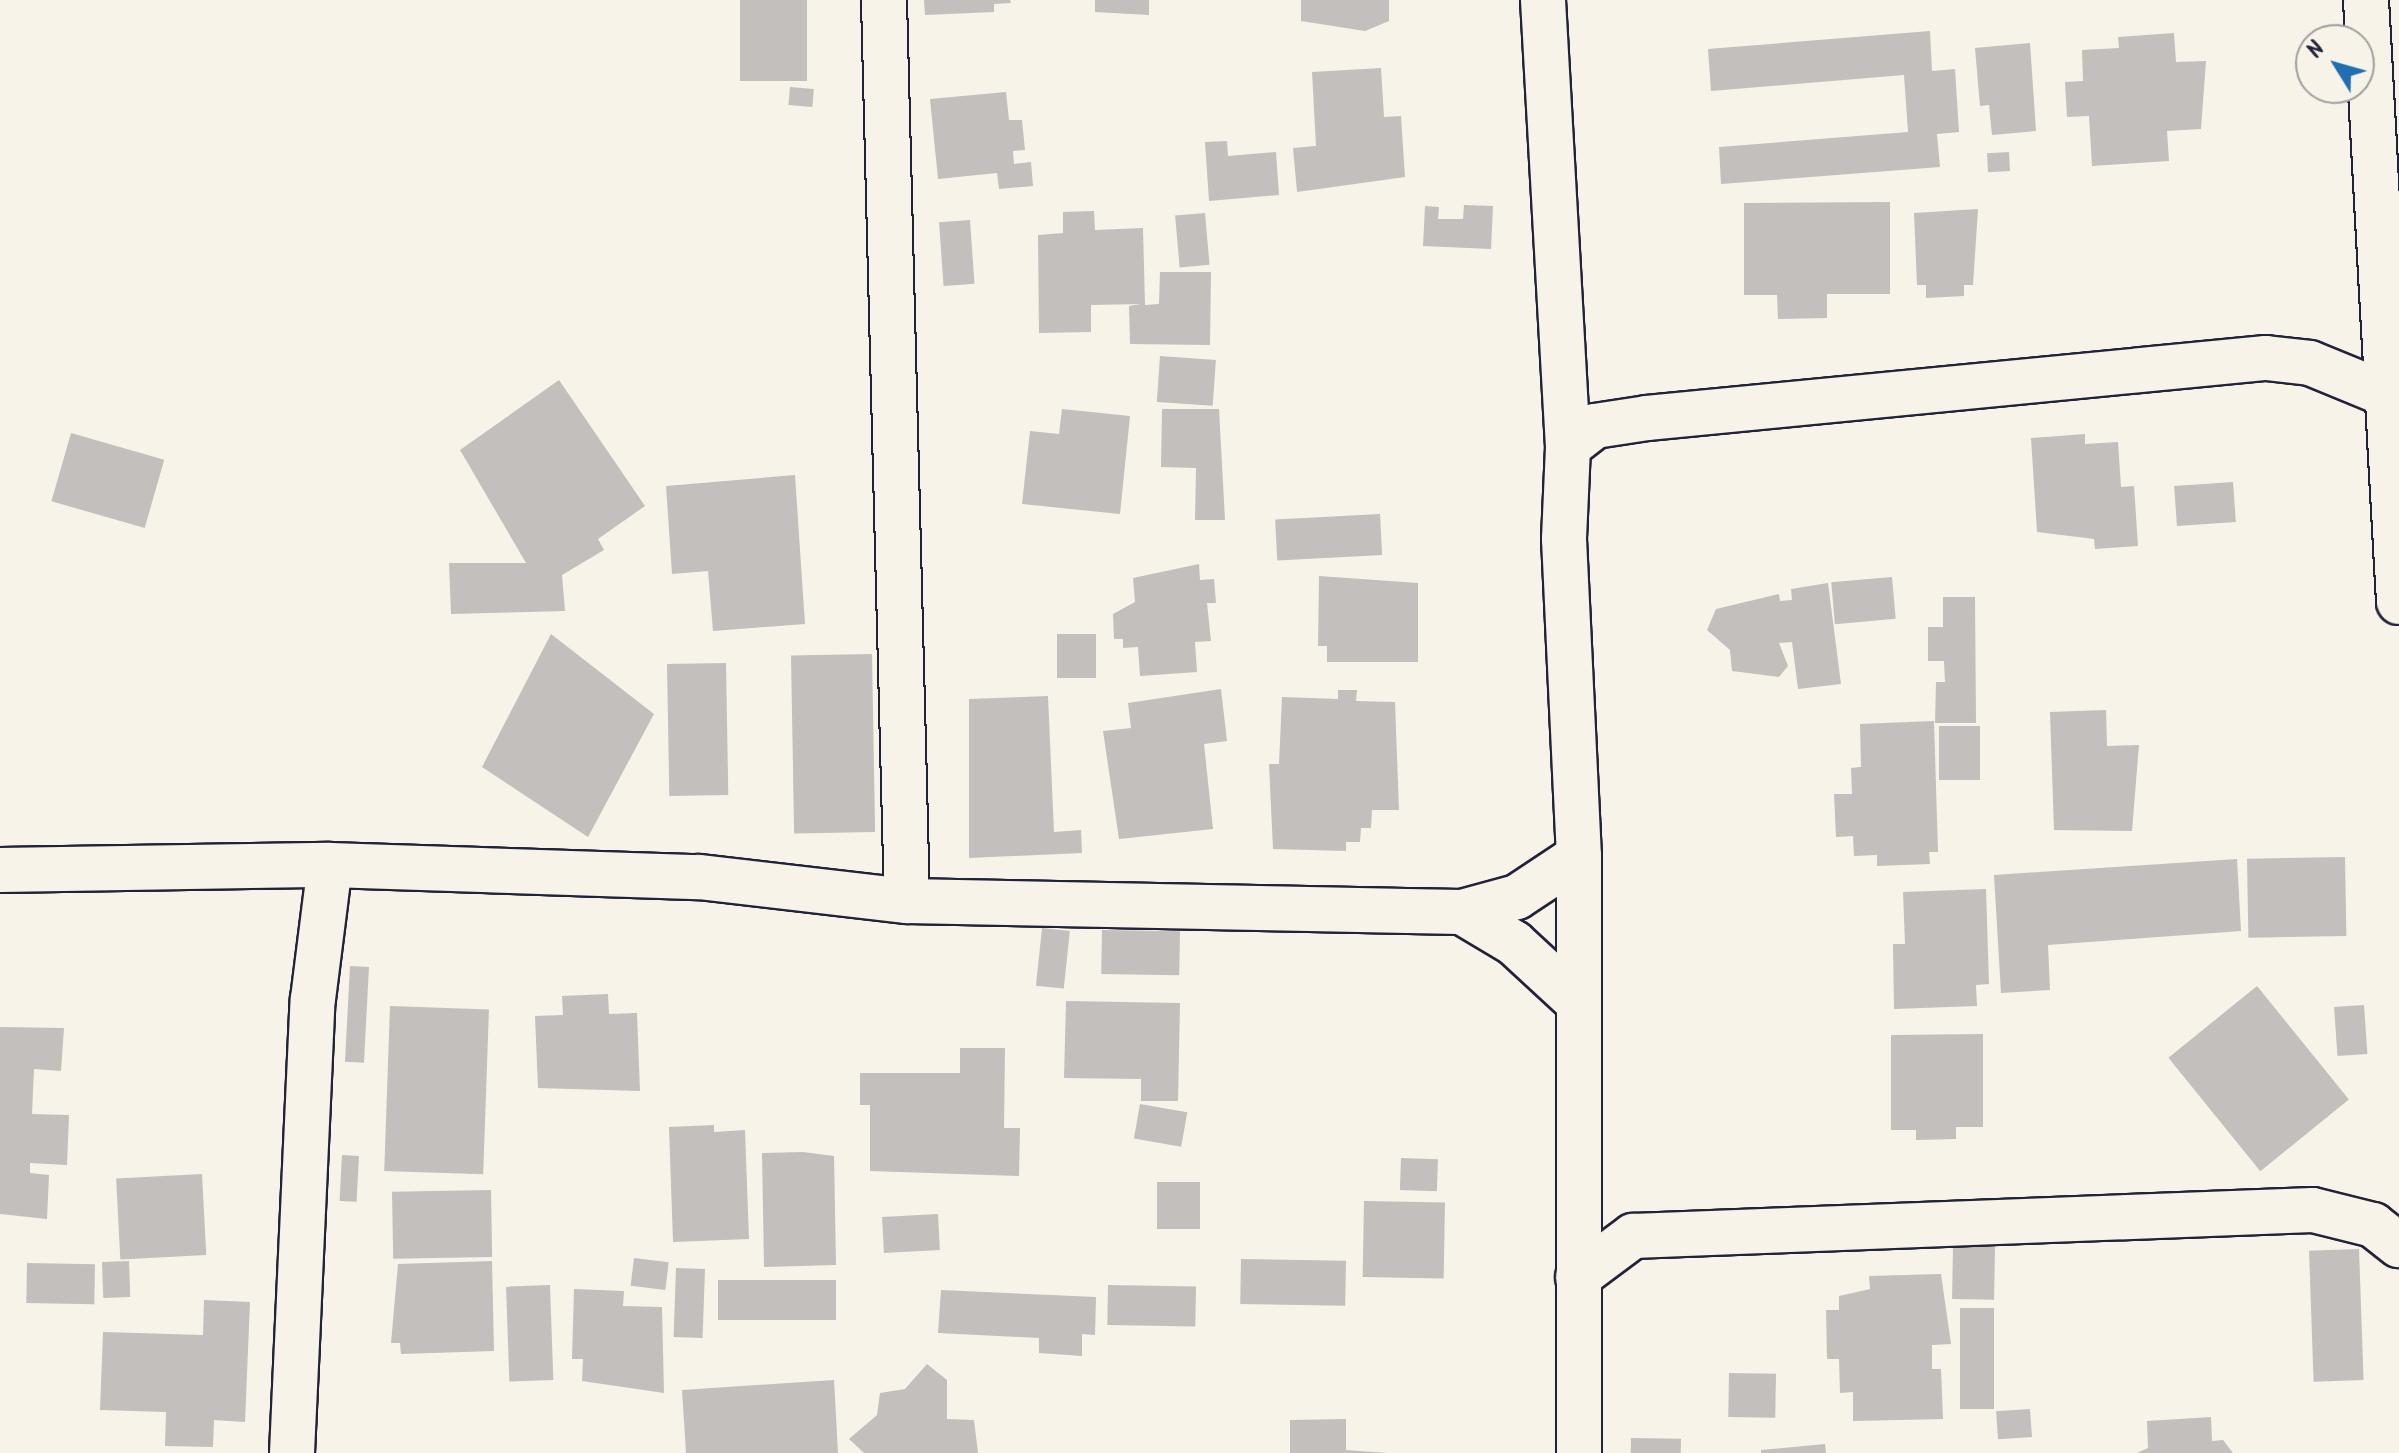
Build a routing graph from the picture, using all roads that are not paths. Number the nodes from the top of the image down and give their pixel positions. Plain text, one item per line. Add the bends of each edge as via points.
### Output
1 (884, 0) edge
2 (1543, 0) edge
3 (2366, 0) edge
4 (2393, 397) junction
5 (1568, 447) junction
6 (2399, 602) edge
7 (1579, 856) junction
8 (330, 865) junction
9 (0, 870) edge
10 (907, 901) junction
11 (1462, 912) junction
12 (1578, 1002) junction
13 (2399, 1245) edge
14 (1578, 1277) junction
15 (292, 1453) edge
16 (1579, 1453) edge

1 - 10 street
2 - 5 street
3 - 4 street
4 - 5 street via 2310,363 2266,358 1647,418 1595,426
4 - 6 street
5 - 7 street via 1564,539
7 - 11 street via 1517,897
7 - 12 street
8 - 9 street
8 - 10 street via 699,877
8 - 15 street via 313,999
10 - 11 street
11 - 12 street via 1514,943
12 - 14 street
13 - 14 street via 2373,1225 2313,1210 1633,1236
14 - 16 street

